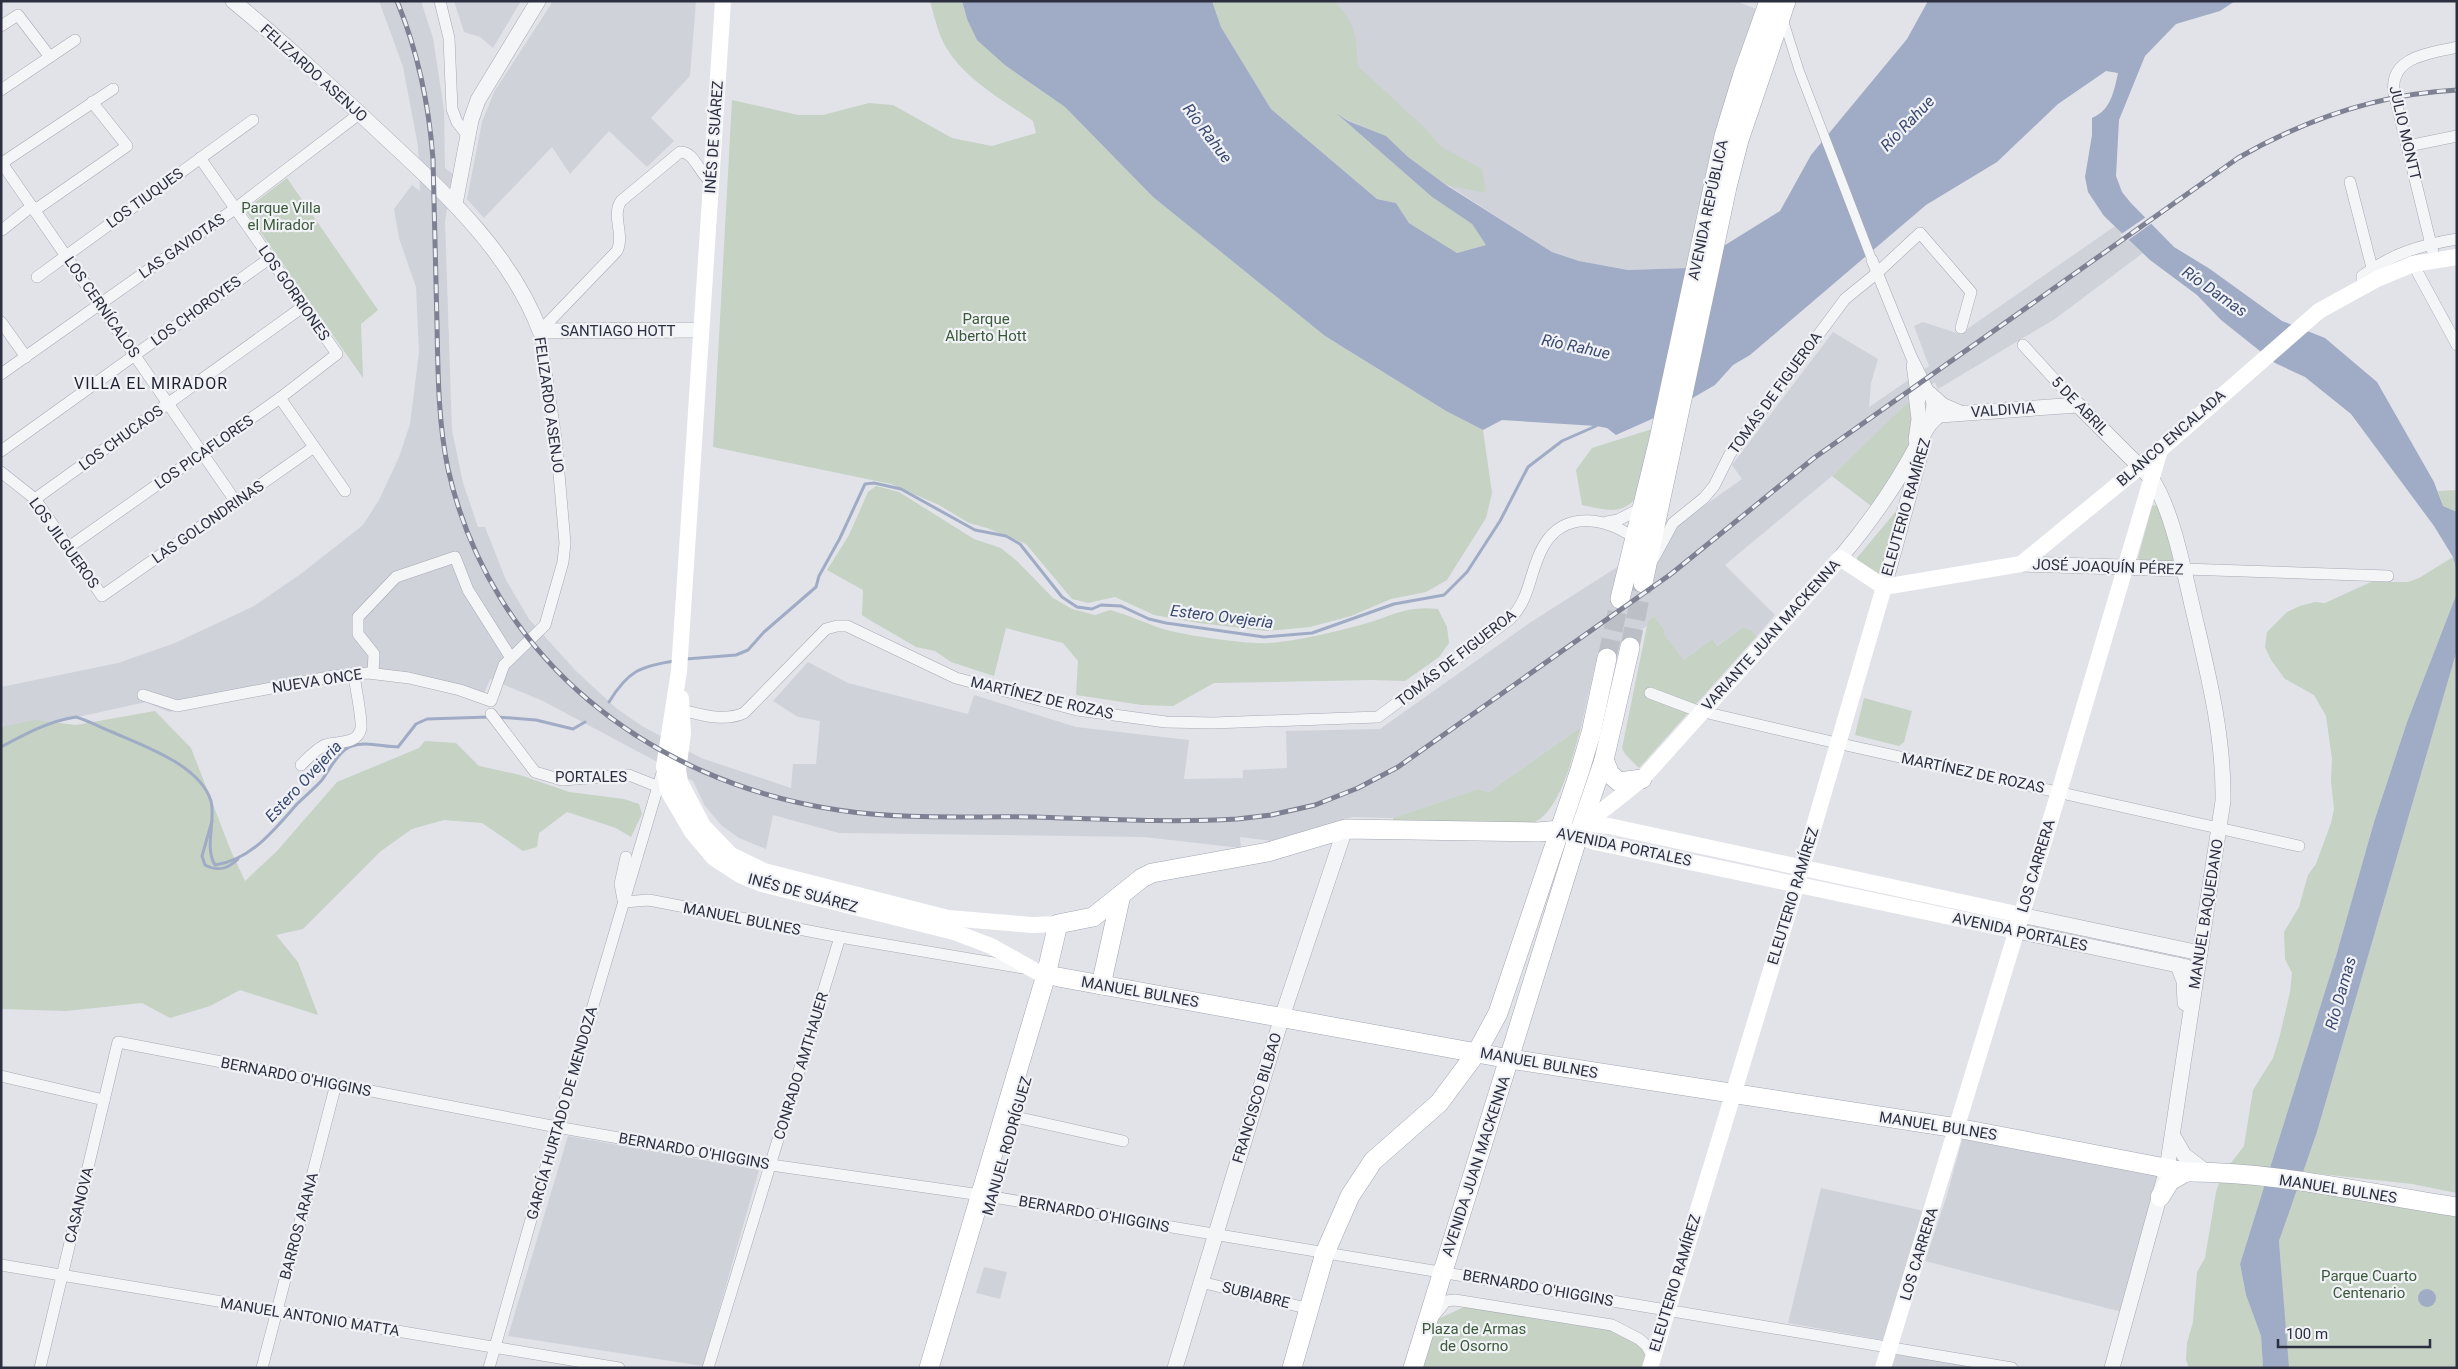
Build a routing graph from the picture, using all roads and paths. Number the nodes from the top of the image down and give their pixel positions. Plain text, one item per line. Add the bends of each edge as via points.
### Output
1 (233, 1) edge
2 (440, 1) edge
3 (538, 1) edge
4 (723, 1) edge
5 (1774, 4) edge
6 (1, 26) edge
7 (75, 40) dead end
8 (2457, 47) edge
9 (50, 57) junction
10 (112, 88) dead end
11 (1, 90) edge
12 (92, 102) junction
13 (360, 114) junction
14 (253, 120) dead end
15 (468, 136) junction
16 (2457, 136) edge
17 (2408, 146) junction
18 (200, 158) junction
19 (2, 162) edge
20 (711, 182) junction
21 (2350, 182) dead end
22 (455, 204) junction
23 (33, 208) junction
24 (236, 208) junction
25 (2, 230) edge
26 (2457, 240) edge
27 (2431, 244) junction
28 (66, 256) junction
29 (2457, 257) edge
30 (270, 258) junction
31 (1872, 260) joint
32 (2435, 261) junction
33 (2413, 264) junction
34 (2372, 268) junction
35 (1877, 273) junction
36 (38, 277) dead end
37 (2362, 287) junction
38 (100, 304) junction
39 (304, 306) junction
40 (1, 322) edge
41 (1961, 328) dead end
42 (540, 331) junction
43 (699, 332) junction
44 (2023, 345) dead end
45 (2457, 345) edge
46 (337, 354) joint
47 (135, 355) junction
48 (26, 357) junction
49 (1, 374) edge
50 (1923, 394) junction
51 (280, 398) junction
52 (168, 403) junction
53 (2078, 405) junction
54 (1965, 412) junction
55 (1944, 414) junction
56 (1670, 420) junction
57 (1930, 422) junction
58 (314, 447) junction
59 (1, 451) edge
60 (203, 452) junction
61 (1906, 467) junction
62 (1, 472) edge
63 (2145, 472) junction
64 (344, 492) dead end
65 (35, 500) junction
66 (236, 502) junction
67 (1643, 506) junction
68 (1679, 517) junction
69 (1656, 520) junction
70 (1604, 522) junction
71 (1901, 523) junction
72 (1635, 538) junction
73 (69, 547) junction
74 (1840, 558) junction
75 (1629, 559) junction
76 (2021, 564) junction
77 (2125, 568) junction
78 (2184, 570) junction
79 (2388, 576) dead end
80 (1644, 579) junction
81 (1884, 587) junction
82 (102, 596) joint
83 (1620, 599) tunnel mouth
84 (1630, 647) tunnel mouth
85 (511, 658) junction
86 (1607, 658) tunnel mouth
87 (679, 671) junction
88 (373, 673) junction
89 (354, 674) junction
90 (1650, 693) dead end
91 (142, 695) dead end
92 (491, 700) joint
93 (682, 710) junction
94 (1704, 711) junction
95 (1378, 717) joint
96 (493, 718) dead end
97 (1838, 744) junction
98 (1604, 760) junction
99 (301, 765) dead end
100 (664, 767) junction
101 (1642, 779) junction
102 (659, 787) junction
103 (2059, 792) junction
104 (2220, 828) junction
105 (1345, 829) junction
106 (1581, 829) junction
107 (1560, 830) junction
108 (1678, 842) junction
109 (2299, 846) dead end
110 (1715, 850) junction
111 (1742, 856) junction
112 (626, 857) dead end
113 (1674, 859) junction
114 (1711, 866) junction
115 (1802, 868) junction
116 (1738, 872) junction
117 (1797, 884) junction
118 (819, 892) junction
119 (1121, 895) junction
120 (1944, 898) junction
121 (624, 902) junction
122 (1940, 915) junction
123 (2021, 915) junction
124 (1093, 917) junction
125 (1065, 924) junction
126 (1032, 925) joint
127 (2017, 931) junction
128 (2111, 934) junction
129 (840, 937) junction
130 (2107, 950) junction
131 (2200, 953) junction
132 (2178, 965) junction
133 (2197, 969) junction
134 (1051, 975) junction
135 (1101, 985) junction
136 (2188, 1011) junction
137 (1282, 1017) junction
138 (118, 1042) joint
139 (1477, 1052) junction
140 (1510, 1059) junction
141 (1, 1076) edge
142 (336, 1084) junction
143 (1732, 1094) junction
144 (104, 1100) junction
145 (1016, 1116) junction
146 (557, 1127) junction
147 (1957, 1128) junction
148 (2171, 1132) junction
149 (1123, 1141) dead end
150 (2139, 1162) junction
151 (771, 1165) junction
152 (2167, 1168) junction
153 (2208, 1171) junction
154 (2186, 1172) junction
155 (987, 1196) junction
156 (2160, 1197) junction
157 (2457, 1207) edge
158 (1215, 1234) junction
159 (1325, 1252) junction
160 (1, 1265) edge
161 (1442, 1272) junction
162 (62, 1276) junction
163 (1201, 1282) junction
164 (1310, 1309) junction
165 (1667, 1310) junction
166 (276, 1311) junction
167 (1426, 1324) junction
168 (495, 1347) junction
169 (1890, 1347) junction
170 (1651, 1363) edge
171 (40, 1368) edge
172 (262, 1368) edge
173 (489, 1368) edge
174 (619, 1368) edge
175 (708, 1368) edge
176 (928, 1368) edge
177 (941, 1368) edge
178 (1175, 1368) edge
179 (1292, 1368) edge
180 (1412, 1368) edge
181 (1884, 1368) edge
182 (2012, 1368) edge
183 (2112, 1368) edge

1 - 13 street, FELIZARDO ASENJO
2 - 15 street via 449,38 452,109
3 - 15 street via 482,91
4 - 20 main road, INÉS DE SUÁREZ
5 - 31 street
5 - 56 main road, AVENIDA REPÚBLICA via 1739,140 1714,213
6 - 9 street via 18,15
7 - 9 street
8 - 17 street, JULIO MONTT via 2417,58 2395,73 2394,92
9 - 11 street
10 - 12 street
12 - 19 street
12 - 23 street via 127,146
13 - 22 street, FELIZARDO ASENJO
13 - 24 street, LAS GAVIOTAS
14 - 18 street, LOS TIUQUES
15 - 22 street
16 - 17 street
17 - 27 street, JULIO MONTT
18 - 24 street, LOS GORRIONES
18 - 28 street, LOS TIUQUES
19 - 23 street, LOS CERNÍCALOS
20 - 42 street via 691,155 680,152 621,201 617,211 621,236 617,251
20 - 43 main road, INÉS DE SUÁREZ
21 - 34 street
22 - 42 street, FELIZARDO ASENJO via 518,285
23 - 25 street
23 - 28 street, LOS CERNÍCALOS
24 - 30 street, LOS GORRIONES
24 - 38 street, LAS GAVIOTAS
26 - 27 street
27 - 32 street, JULIO MONTT
27 - 34 street via 2415,247
28 - 36 street, LOS TIUQUES
28 - 38 street, LOS CERNÍCALOS
29 - 32 main road, BLANCO ENCALADA
30 - 39 street, LOS GORRIONES
30 - 47 street, LOS CHOROYES
31 - 35 street, ELEUTERIO RAMÍREZ
32 - 33 main road, BLANCO ENCALADA
33 - 37 main road, BLANCO ENCALADA
33 - 45 street
34 - 37 street via 2362,276
35 - 41 street, TOMÁS DE FIGUEROA via 1920,233 1971,292
35 - 50 street, ELEUTERIO RAMÍREZ
35 - 68 street, TOMÁS DE FIGUEROA via 1845,299 1730,454 1708,493
37 - 63 main road, BLANCO ENCALADA via 2319,311 2252,368 2160,450
38 - 47 street, LOS CERNÍCALOS
38 - 48 street, LAS GAVIOTAS
39 - 46 street, LOS GORRIONES
39 - 52 street, LOS CHUCAOS
40 - 48 street
42 - 43 street, SANTIAGO HOTT
42 - 85 street, FELIZARDO ASENJO via 556,439 564,553 545,625
43 - 87 main road, INÉS DE SUÁREZ
44 - 53 street, 5 DE ABRIL
46 - 51 street, LOS PICAFLORES
47 - 52 street, LOS CERNÍCALOS
47 - 59 street, LOS CHOROYES
48 - 49 street, LAS GAVIOTAS
50 - 54 street via 1949,409
50 - 57 street, ELEUTERIO RAMÍREZ
50 - 61 street via 1919,428
51 - 58 street
51 - 60 street, LOS PICAFLORES
52 - 60 street, LOS CERNÍCALOS
52 - 65 street, LOS CHUCAOS
53 - 54 street, VALDIVIA
53 - 63 street, 5 DE ABRIL
54 - 55 street, VALDIVIA
55 - 57 street, VALDIVIA
55 - 71 street via 1935,426 1912,504
56 - 67 main road
56 - 69 main road
57 - 61 street, VARIANTE JUAN MACKENNA
57 - 71 street, ELEUTERIO RAMÍREZ
58 - 64 street
58 - 66 street, LAS GOLONDRINAS
60 - 66 street, LOS CERNÍCALOS
60 - 73 street, LOS PICAFLORES
61 - 74 street, VARIANTE JUAN MACKENNA via 1874,518
62 - 65 street, LOS JILGUEROS
63 - 76 main road, BLANCO ENCALADA
63 - 77 main road, LOS CARRERA
63 - 78 street, MANUEL BAQUEDANO via 2160,492
65 - 73 street, LOS JILGUEROS
66 - 82 street, LAS GOLONDRINAS
67 - 69 street
67 - 70 street, TOMÁS DE FIGUEROA via 1618,520
67 - 72 main road
68 - 69 street
68 - 80 street, TOMÁS DE FIGUEROA via 1673,522
69 - 80 main road
70 - 72 street, TOMÁS DE FIGUEROA
70 - 75 street via 1624,542
70 - 95 street, TOMÁS DE FIGUEROA via 1580,520 1555,532 1542,548 1519,610
71 - 81 street, ELEUTERIO RAMÍREZ
72 - 75 main road
72 - 80 street via 1646,552
73 - 82 street, LOS JILGUEROS
74 - 81 main road
74 - 94 main road, VARIANTE JUAN MACKENNA
75 - 83 main road
76 - 77 street, JOSÉ JOAQUÍN PÉREZ
76 - 81 main road, JOSÉ JOAQUÍN PÉREZ
77 - 78 street, JOSÉ JOAQUÍN PÉREZ
77 - 103 main road, LOS CARRERA
78 - 79 street, JOSÉ JOAQUÍN PÉREZ
78 - 104 street, MANUEL BAQUEDANO via 2218,723 2223,776
81 - 97 main road, ELEUTERIO RAMÍREZ
84 - 98 main road, AVENIDA JUAN MACKENNA
85 - 88 street via 468,590 455,558 396,577 358,617 358,634 374,654
85 - 92 street, FELIZARDO ASENJO via 504,665
86 - 107 main road via 1591,733
87 - 93 main road, INÉS DE SUÁREZ
87 - 100 main road, INÉS DE SUÁREZ
88 - 89 street, NUEVA ONCE
88 - 92 street, NUEVA ONCE via 395,675
89 - 91 street, NUEVA ONCE via 177,706
89 - 99 street via 360,728 356,737 348,742 325,745
90 - 94 street, MARTÍNEZ DE ROZAS
93 - 95 street, MARTÍNEZ DE ROZAS via 723,718 744,713 826,629 837,626 855,629 956,678 1095,713 1190,724
93 - 118 main road, INÉS DE SUÁREZ via 679,777 703,826 724,850 742,861
94 - 97 street, MARTÍNEZ DE ROZAS
94 - 101 main road, VARIANTE JUAN MACKENNA
96 - 102 street, PORTALES via 535,772 562,780 629,775
97 - 103 street, MARTÍNEZ DE ROZAS
97 - 115 main road, ELEUTERIO RAMÍREZ
98 - 101 main road via 1610,774 1619,782
98 - 106 main road, AVENIDA JUAN MACKENNA
100 - 102 street
100 - 118 main road, INÉS DE SUÁREZ via 668,790 680,813 714,858 751,880
101 - 106 main road, VARIANTE JUAN MACKENNA
102 - 121 street
103 - 104 street, MARTÍNEZ DE ROZAS
103 - 123 main road, LOS CARRERA
104 - 109 street, MARTÍNEZ DE ROZAS
104 - 131 street, MANUEL BAQUEDANO
105 - 107 main road, AVENIDA PORTALES
105 - 119 main road, AVENIDA PORTALES via 1268,852 1152,873
105 - 137 street, FRANCISCO BILBAO
106 - 107 main road, AVENIDA PORTALES
106 - 108 main road, AVENIDA PORTALES
106 - 113 main road, AVENIDA PORTALES via 1595,842
106 - 140 main road, AVENIDA JUAN MACKENNA
107 - 139 main road via 1505,996
108 - 110 main road, AVENIDA PORTALES
108 - 113 main road
110 - 111 main road, AVENIDA PORTALES
110 - 114 main road
111 - 115 main road, AVENIDA PORTALES
111 - 116 main road
112 - 121 street, GARCÍA HURTADO DE MENDOZA via 620,884
113 - 114 main road, AVENIDA PORTALES
114 - 116 main road, AVENIDA PORTALES
115 - 117 main road, ELEUTERIO RAMÍREZ
115 - 120 main road, AVENIDA PORTALES
116 - 117 main road, AVENIDA PORTALES
117 - 122 main road, AVENIDA PORTALES
117 - 143 main road, ELEUTERIO RAMÍREZ
118 - 126 main road, INÉS DE SUÁREZ via 948,918
118 - 134 main road, INÉS DE SUÁREZ via 975,939
119 - 124 main road, AVENIDA PORTALES
119 - 135 main road
120 - 122 main road
120 - 123 main road, AVENIDA PORTALES
121 - 129 street, MANUEL BULNES via 649,900
121 - 146 street, GARCÍA HURTADO DE MENDOZA
122 - 127 main road, AVENIDA PORTALES
123 - 127 main road, LOS CARRERA
123 - 128 street, AVENIDA PORTALES
124 - 125 main road, AVENIDA PORTALES
124 - 134 main road via 1102,918 1107,923 1104,947 1095,963
125 - 126 main road, AVENIDA PORTALES
125 - 134 main road, MANUEL RODRÍGUEZ
127 - 130 street, AVENIDA PORTALES
127 - 147 main road, LOS CARRERA
128 - 130 street
128 - 131 street, AVENIDA PORTALES
129 - 134 street, MANUEL BULNES
129 - 151 street, CONRADO AMTHAUER
130 - 132 street, AVENIDA PORTALES
131 - 133 street, MANUEL BAQUEDANO
132 - 133 street, AVENIDA PORTALES
132 - 136 street, MANUEL BAQUEDANO
133 - 136 street, MANUEL BAQUEDANO
134 - 135 main road, MANUEL BULNES
134 - 145 main road, MANUEL RODRÍGUEZ
134 - 155 main road, MANUEL RODRÍGUEZ
135 - 137 main road, MANUEL BULNES
136 - 148 street, MANUEL BAQUEDANO
137 - 139 main road, MANUEL BULNES
137 - 158 street, FRANCISCO BILBAO
138 - 142 street, BERNARDO O'HIGGINS
138 - 144 street, CASANOVA
139 - 140 main road, MANUEL BULNES
139 - 159 main road via 1439,1103 1373,1161 1350,1196
140 - 143 main road, MANUEL BULNES
140 - 161 main road, AVENIDA JUAN MACKENNA
141 - 144 street
142 - 146 street, BERNARDO O'HIGGINS
142 - 166 street, BARROS ARANA
143 - 147 main road, MANUEL BULNES
143 - 165 main road, ELEUTERIO RAMÍREZ
144 - 162 street, CASANOVA
145 - 149 street
145 - 155 main road, MANUEL RODRÍGUEZ
146 - 151 street, BERNARDO O'HIGGINS
146 - 168 street, GARCÍA HURTADO DE MENDOZA
147 - 150 main road, MANUEL BULNES
147 - 169 main road, LOS CARRERA
148 - 150 street, MANUEL BAQUEDANO via 2161,1154
148 - 152 street, MANUEL BAQUEDANO
148 - 153 street via 2184,1155
150 - 152 main road, MANUEL BULNES
151 - 155 street, BERNARDO O'HIGGINS
151 - 175 street, CONRADO AMTHAUER
152 - 154 main road, MANUEL BULNES
152 - 156 street, MANUEL BAQUEDANO
153 - 154 main road, MANUEL BULNES
153 - 157 main road, MANUEL BULNES
154 - 156 main road via 2170,1181
155 - 158 street, BERNARDO O'HIGGINS
155 - 176 main road, MANUEL RODRÍGUEZ
155 - 177 main road, MANUEL RODRÍGUEZ
156 - 183 street, MANUEL BAQUEDANO
158 - 159 street, BERNARDO O'HIGGINS
158 - 163 street, FRANCISCO BILBAO
159 - 161 street, BERNARDO O'HIGGINS
159 - 164 main road
160 - 162 street, MANUEL ANTONIO MATTA
161 - 165 street, BERNARDO O'HIGGINS
161 - 167 main road, AVENIDA JUAN MACKENNA
162 - 166 street, MANUEL ANTONIO MATTA
162 - 171 street, CASANOVA
163 - 164 street, SUBIABRE
163 - 178 street, FRANCISCO BILBAO
164 - 179 main road
165 - 169 street, BERNARDO O'HIGGINS
165 - 170 main road, ELEUTERIO RAMÍREZ
166 - 168 street, MANUEL ANTONIO MATTA
166 - 172 street, BARROS ARANA
167 - 170 street, BERNARDO O'HIGGINS via 1446,1302 1466,1301 1612,1325 1639,1338 1646,1345
167 - 180 main road, AVENIDA JUAN MACKENNA
168 - 173 street, GARCÍA HURTADO DE MENDOZA
168 - 174 street, MANUEL ANTONIO MATTA
169 - 181 main road, LOS CARRERA
169 - 182 street, BERNARDO O'HIGGINS

